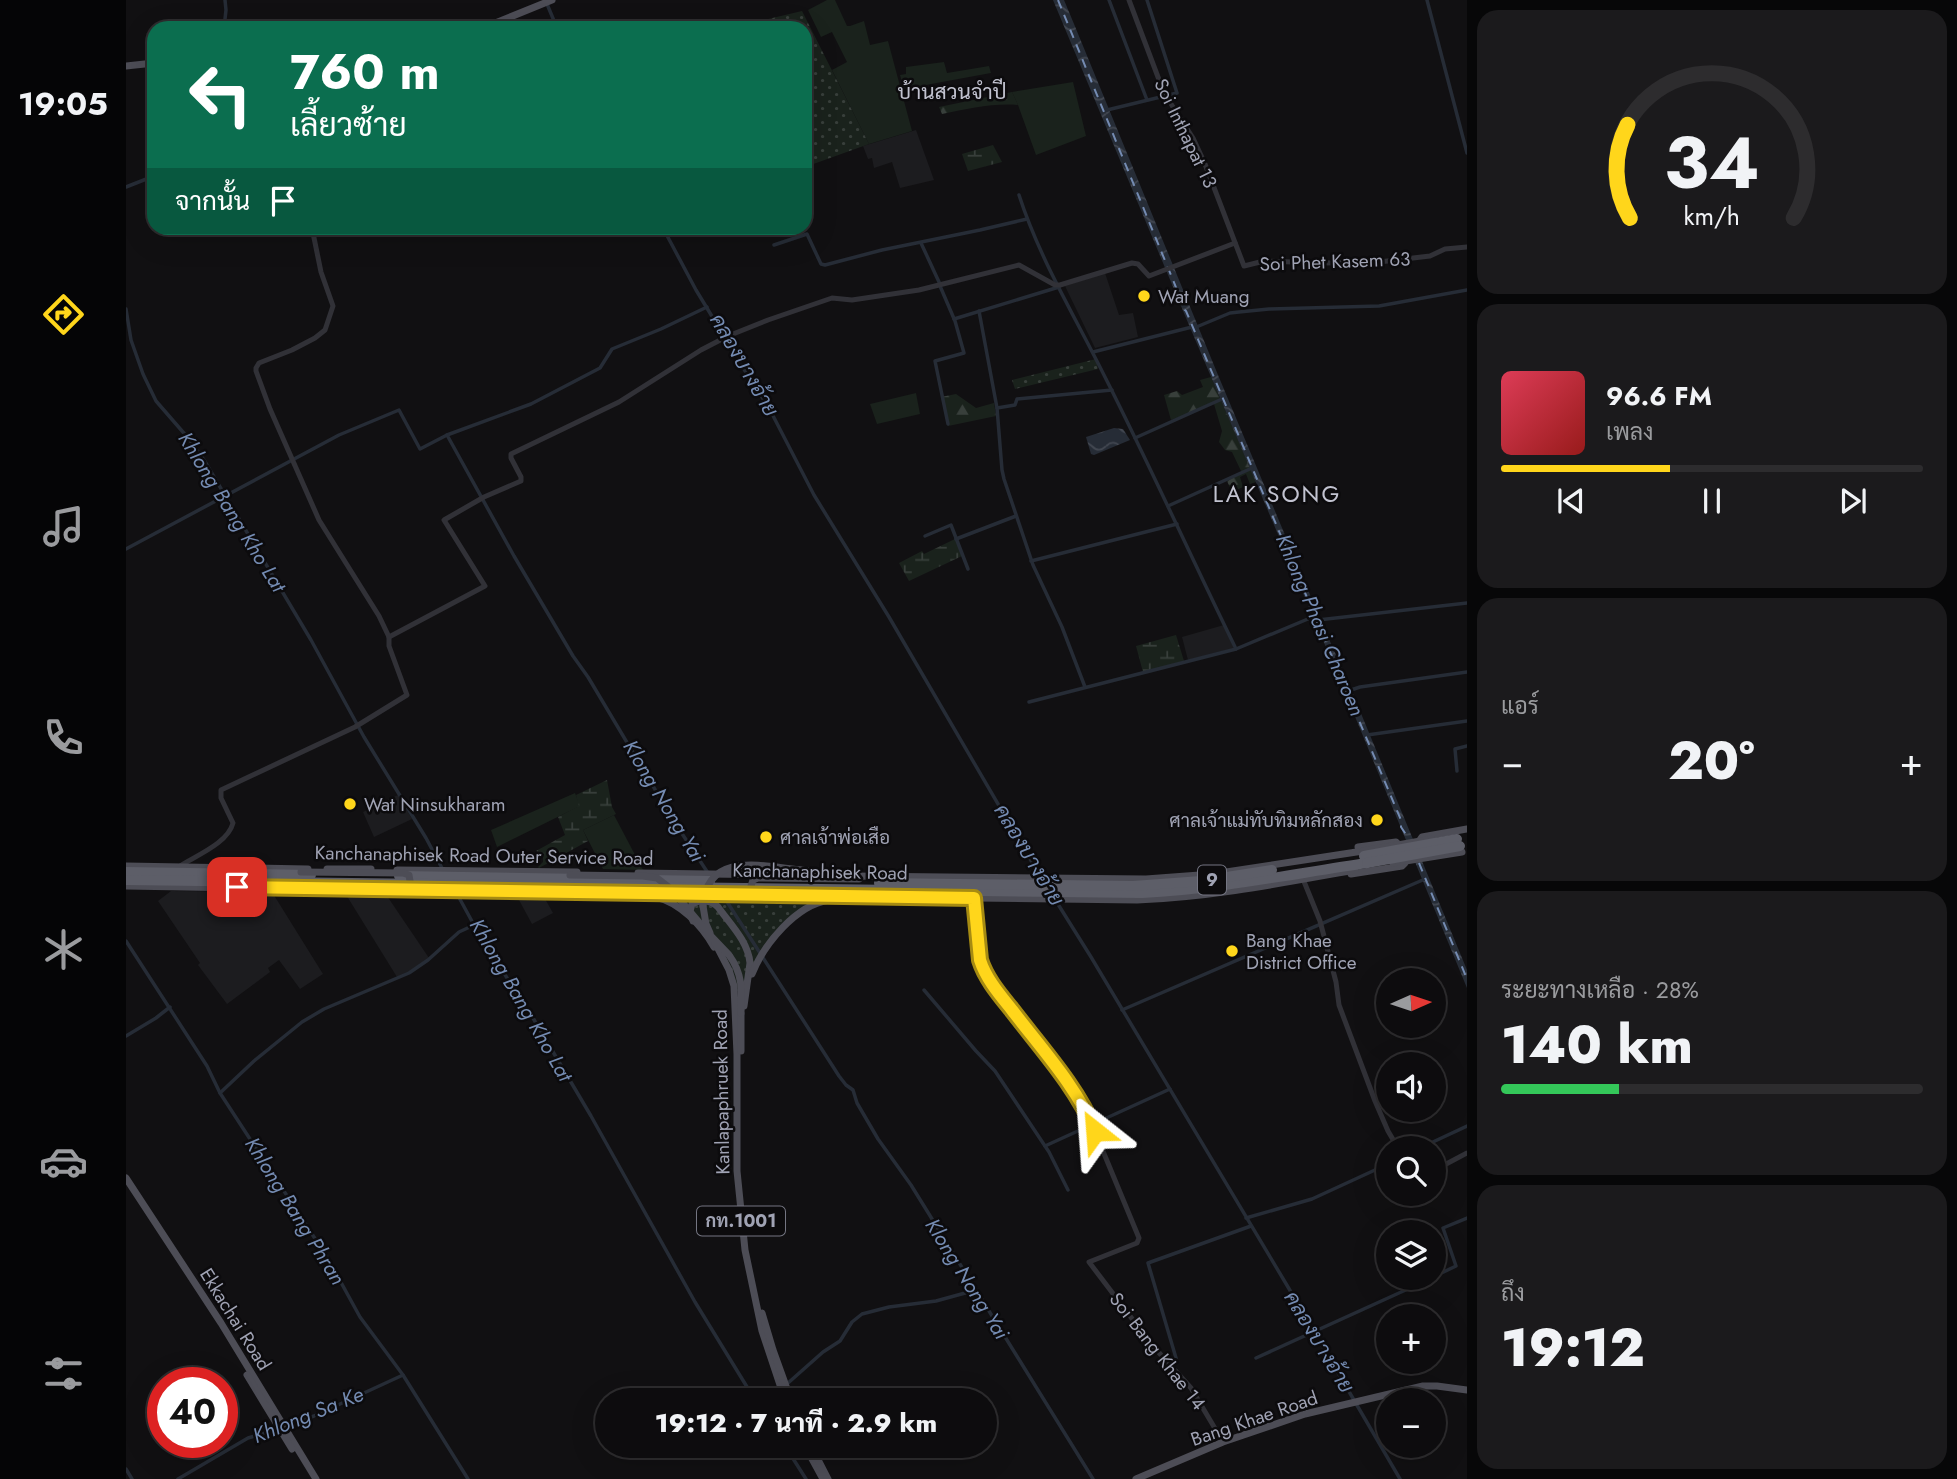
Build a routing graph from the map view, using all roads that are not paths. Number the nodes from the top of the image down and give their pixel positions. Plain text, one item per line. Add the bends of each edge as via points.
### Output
1 (1129, 0) edge
2 (547, 2) edge
3 (500, 21) edge
4 (147, 64) edge
5 (126, 66) edge
6 (313, 235) edge
7 (1235, 243) junction
8 (1467, 247) edge
9 (1244, 266) joint
10 (389, 637) junction
11 (1464, 842) edge
12 (1366, 859) junction
13 (1293, 861) junction
14 (126, 866) edge
15 (178, 867) junction
16 (263, 868) junction
17 (126, 872) edge
18 (534, 875) junction
19 (858, 878) junction
20 (1304, 879) junction
21 (126, 880) edge
22 (439, 880) junction
23 (555, 880) junction
24 (1146, 880) junction
25 (463, 881) junction
26 (1286, 881) junction
27 (1186, 883) junction
28 (729, 884) junction
29 (1234, 885) junction
30 (126, 886) edge
31 (268, 888) junction
32 (700, 888) junction
33 (1035, 889) junction
34 (1061, 889) junction
35 (572, 893) junction
36 (607, 893) junction
37 (1142, 893) junction
38 (860, 895) junction
39 (655, 897) junction
40 (974, 898) junction
41 (1099, 900) junction
42 (693, 921) junction
43 (746, 987) junction
44 (734, 988) junction
45 (741, 1042) junction
46 (1391, 1136) edge
47 (1467, 1153) edge
48 (1446, 1164) edge
49 (126, 1178) edge
50 (126, 1186) edge
51 (783, 1388) edge
52 (783, 1388) edge
53 (1467, 1390) edge
54 (282, 1428) junction
55 (1223, 1442) junction
56 (812, 1458) edge
57 (817, 1458) edge
58 (313, 1479) edge
59 (823, 1479) edge
60 (828, 1479) edge
61 (1136, 1479) edge

1 - 7 street, Soi Inthapat 13 via 1166,97 1196,145
2 - 3 main road
4 - 5 main road
6 - 10 street via 333,306 326,330 259,363 258,379 319,520
7 - 9 street, Soi Inthapat 13
7 - 10 street via 1149,276 1131,263 1060,285 1019,265 919,290 849,300 832,298 725,337 620,402 511,454 521,481 444,520 485,586
8 - 9 street, Soi Phet Kasem 63 via 1390,261 1264,261
10 - 15 street via 407,695 355,727 222,789 232,828 219,842
11 - 11 main road via 1427,859 1420,840 1422,837
11 - 12 highway, Kanchanaphisek Road / 9, bridge
12 - 13 main road
12 - 20 main road
12 - 27 highway, Kanchanaphisek Road / 9
12 - 29 highway, Kanchanaphisek Road / 9
13 - 20 main road via 1396,842 1405,861 1386,869
13 - 24 main road
14 - 15 main road, Kanchanaphisek Road Outer Service Road
15 - 16 main road, Kanchanaphisek Road Outer Service Road
16 - 22 main road, Kanchanaphisek Road Outer Service Road
16 - 31 main road, bridge via 403,873 410,881 403,887
17 - 22 highway, Kanchanaphisek Road / 9
18 - 23 main road
18 - 25 highway, Kanchanaphisek Road / 9
18 - 32 highway, Kanchanaphisek Road / 9
19 - 28 main road
19 - 33 main road via 902,877
19 - 38 main road, bridge via 758,877 751,886 759,892
19 - 44 main road, bridge via 740,866 714,877 703,906 706,924
20 - 26 main road
20 - 46 street via 1321,924 1339,1005
21 - 22 highway, Kanchanaphisek Road / 9
22 - 25 highway, Kanchanaphisek Road / 9
22 - 25 main road
22 - 31 main road
23 - 25 highway, Kanchanaphisek Road / 9
23 - 32 highway, Kanchanaphisek Road / 9
23 - 36 highway
23 - 45 main road, bridge via 570,875 649,877 665,883 736,964 741,981
24 - 27 highway
24 - 34 main road
25 - 35 main road
26 - 29 highway
26 - 41 main road via 1176,898
27 - 34 highway, Kanchanaphisek Road / 9
28 - 32 highway, Kanchanaphisek Road / 9
28 - 32 main road
28 - 33 highway, Kanchanaphisek Road / 9
28 - 38 main road
29 - 37 highway, Kanchanaphisek Road / 9
30 - 31 main road
32 - 36 main road
32 - 39 main road via 690,897
32 - 42 main road via 690,907
32 - 43 main road via 743,941 750,957
33 - 34 highway, Kanchanaphisek Road / 9
33 - 34 main road
33 - 40 main road
34 - 37 highway, Kanchanaphisek Road / 9
34 - 41 main road
35 - 36 main road
35 - 39 main road
37 - 41 highway
38 - 40 main road
38 - 43 main road via 804,909 762,953
39 - 42 main road via 672,903
40 - 55 street, Soi Bang Khae 14 via 982,967 1088,1115 1139,1238 1137,1243 1089,1262 1193,1391
42 - 44 main road via 712,943
43 - 45 main road
44 - 51 main road, Kanlapaphruek Road / กท.1001 via 740,1211 755,1302
45 - 52 main road, Kanlapaphruek Road / กท.1001 via 744,1212 758,1295
47 - 48 street
49 - 54 main road, Ekkachai Road via 221,1323
50 - 54 main road, Ekkachai Road
53 - 55 main road, Bang Khae Road via 1423,1386 1305,1414
54 - 58 main road, Ekkachai Road
55 - 61 main road, Bang Khae Road
56 - 59 main road
57 - 60 main road

